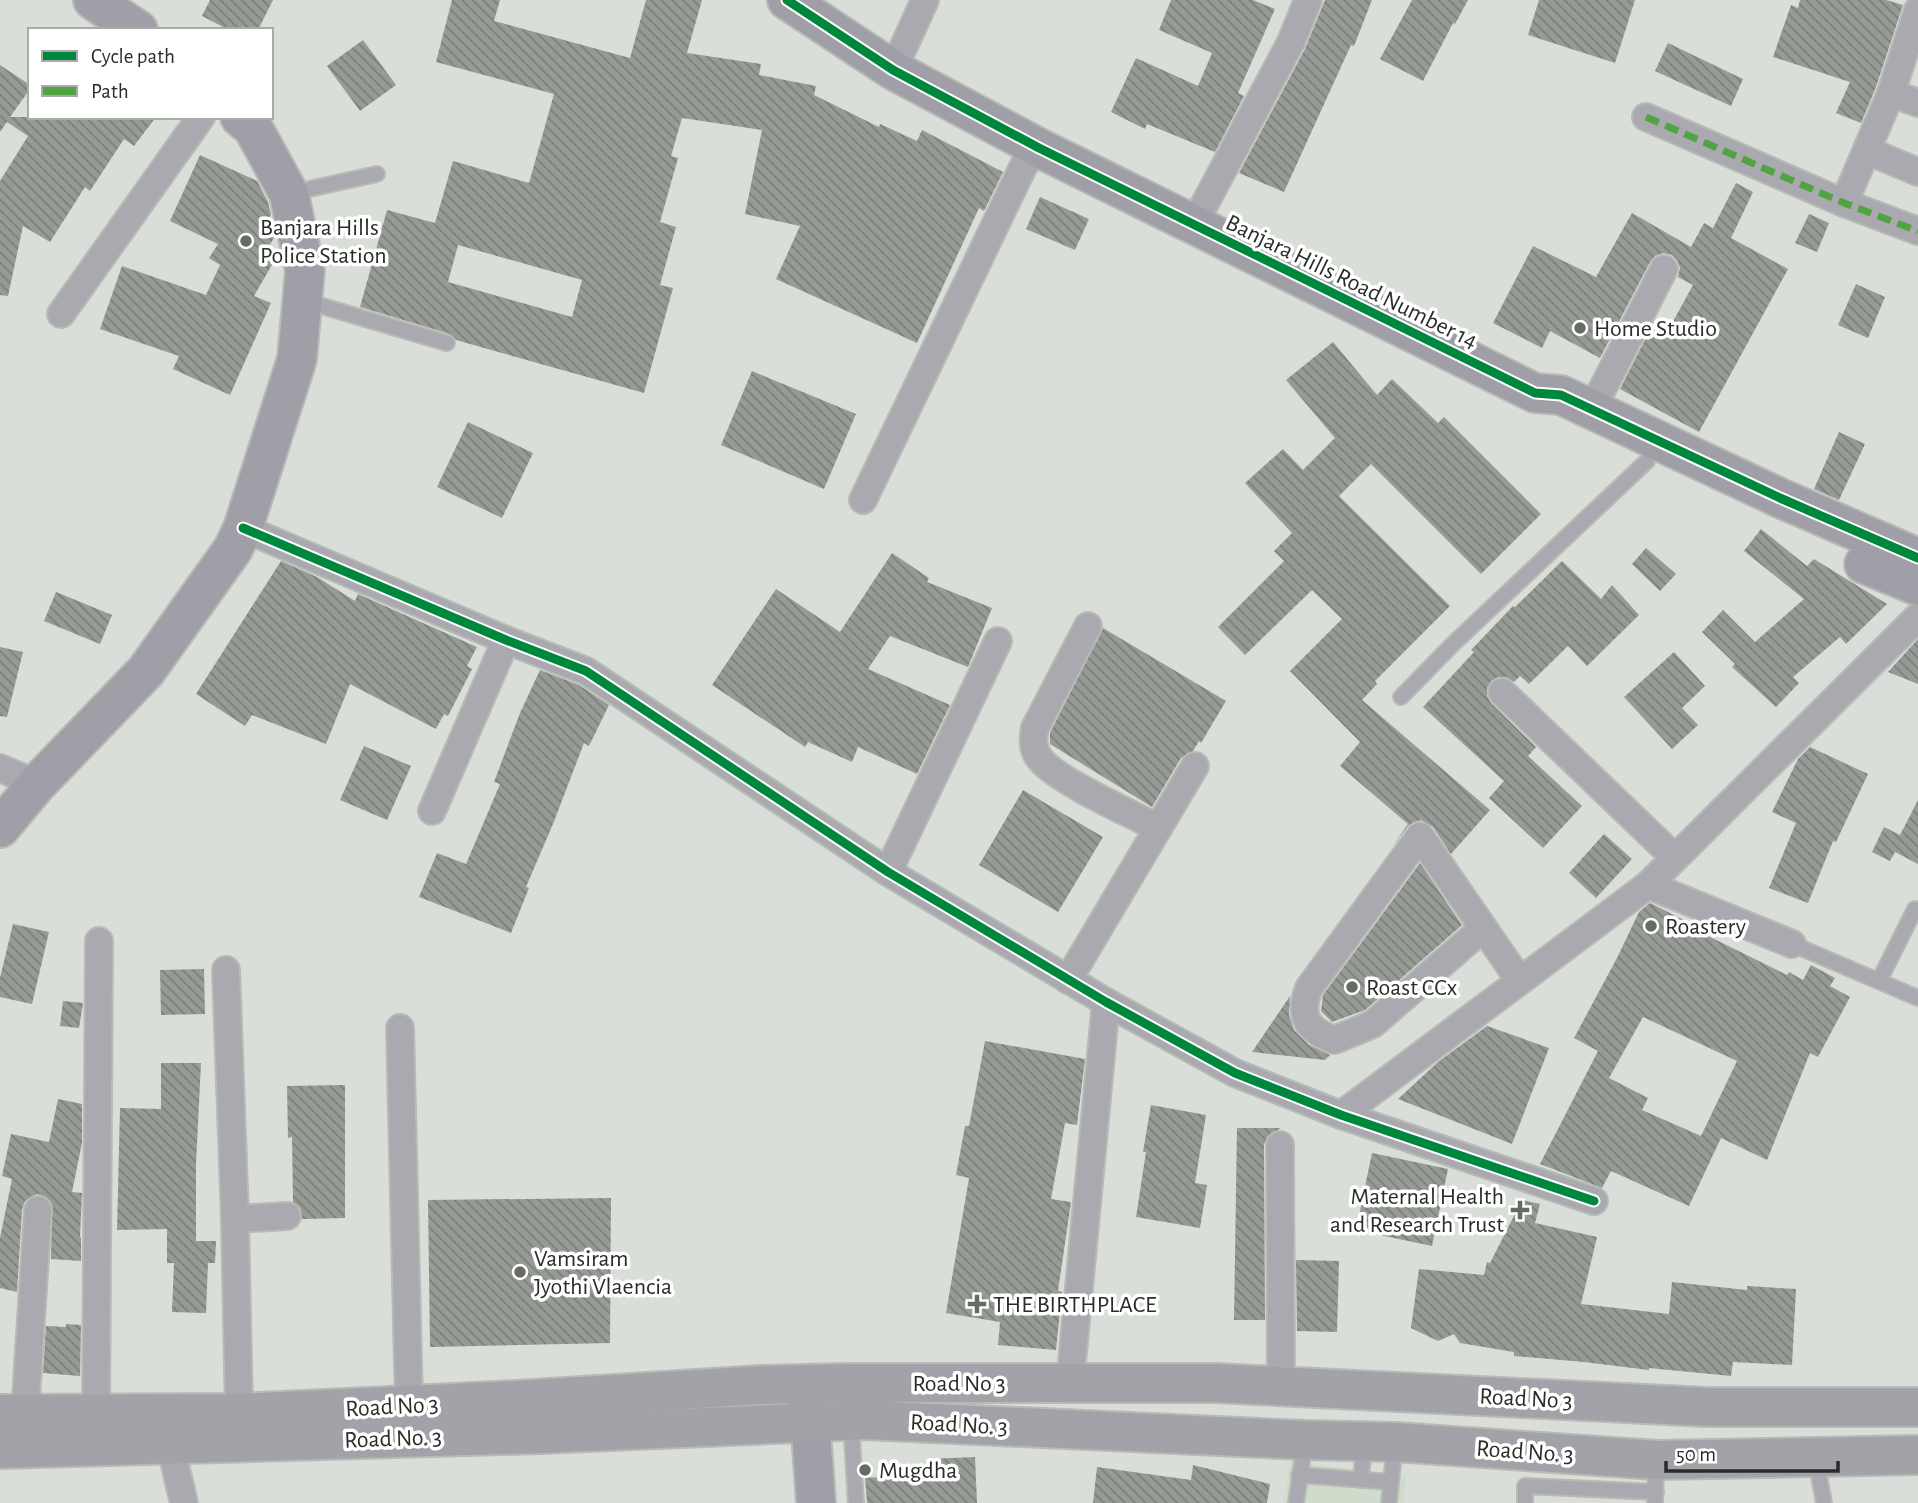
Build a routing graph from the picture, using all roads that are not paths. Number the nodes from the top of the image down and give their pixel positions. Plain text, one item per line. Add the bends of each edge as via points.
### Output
1 (93, 0) edge
2 (787, 0) edge
3 (925, 0) edge
4 (1308, 0) edge
5 (1918, 10) edge
6 (135, 28) edge
7 (893, 70) junction
8 (1891, 93) junction
9 (1918, 103) edge
10 (1646, 117) dead end
11 (200, 119) edge
12 (242, 119) edge
13 (1039, 148) junction
14 (1868, 151) junction
15 (1918, 172) edge
16 (377, 174) dead end
17 (289, 194) junction
18 (1844, 204) junction
19 (1194, 224) junction
20 (1918, 231) edge
21 (1664, 269) dead end
22 (303, 301) junction
23 (61, 314) dead end
24 (447, 344) dead end
25 (1535, 393) junction
26 (1592, 409) junction
27 (1647, 461) junction
28 (863, 500) dead end
29 (243, 528) junction
30 (1918, 558) edge
31 (1918, 586) edge
32 (1918, 617) edge
33 (1088, 626) dead end
34 (506, 640) junction
35 (998, 640) dead end
36 (1502, 692) dead end
37 (1401, 697) dead end
38 (1195, 766) dead end
39 (0, 768) edge
40 (37, 784) junction
41 (432, 811) dead end
42 (0, 828) edge
43 (1158, 828) junction
44 (1674, 857) junction
45 (888, 873) junction
46 (1648, 885) junction
47 (1915, 909) dead end
48 (1483, 928) junction
49 (99, 941) dead end
50 (1792, 944) joint
51 (226, 970) dead end
52 (1068, 980) junction
53 (1520, 981) junction
54 (1879, 981) junction
55 (1918, 998) edge
56 (1106, 1002) junction
57 (400, 1028) dead end
58 (1341, 1115) junction
59 (1280, 1145) dead end
60 (1594, 1201) dead end
61 (38, 1210) dead end
62 (287, 1216) dead end
63 (235, 1219) junction
64 (1070, 1383) junction
65 (808, 1384) junction
66 (1281, 1386) junction
67 (410, 1405) junction
68 (1918, 1407) edge
69 (96, 1412) junction
70 (239, 1413) junction
71 (12, 1414) edge
72 (851, 1420) junction
73 (810, 1422) junction
74 (1380, 1442) junction
75 (170, 1444) junction
76 (0, 1449) edge
77 (1918, 1455) edge
78 (1302, 1457) junction
79 (1815, 1458) junction
80 (1525, 1469) junction
81 (1361, 1480) junction
82 (1391, 1482) junction
83 (1656, 1485) edge
84 (184, 1503) edge
85 (816, 1503) edge
86 (856, 1503) edge
87 (1296, 1503) edge
88 (1389, 1503) edge
89 (1525, 1503) edge
90 (1824, 1503) edge

1 - 6 street
2 - 7 street, Banjara Hills Road Number 14
3 - 7 street
4 - 19 street via 1291,42
5 - 8 street
7 - 13 street, Banjara Hills Road Number 14
8 - 9 street
8 - 14 street
10 - 18 street
11 - 23 street
12 - 17 street via 253,128
13 - 19 street, Banjara Hills Road Number 14
13 - 28 street via 1024,165
14 - 15 street
14 - 18 street
16 - 17 lane
17 - 22 street via 305,270
18 - 20 street
19 - 25 street, Banjara Hills Road Number 14
21 - 26 street
22 - 24 lane
22 - 29 street via 297,359
25 - 26 street, Banjara Hills Road Number 14 via 1560,395
25 - 27 street, Banjara Hills Road Number 14 via 1552,415
26 - 30 street, Banjara Hills Road Number 14
27 - 31 street, Banjara Hills Road Number 14 via 1812,542
27 - 37 lane
29 - 34 street
29 - 40 street via 233,549 146,671
32 - 44 street
33 - 43 street via 1035,728 1034,746 1054,772
34 - 41 street
34 - 45 street via 586,671
35 - 45 street
36 - 44 street
38 - 43 street
39 - 40 street
40 - 42 street
43 - 52 street
44 - 46 street
45 - 52 street
46 - 50 street
46 - 53 street
47 - 54 lane
48 - 48 street via 1420,836 1309,988 1304,1002 1311,1026 1334,1040 1373,1024
48 - 53 street
49 - 69 street
50 - 54 lane
51 - 63 street
52 - 56 street
53 - 58 street
54 - 55 lane
56 - 58 street via 1235,1073
56 - 64 street
57 - 67 street
58 - 60 street
59 - 66 street
61 - 71 street
62 - 63 street
63 - 70 street
64 - 65 main road, Road No 3
64 - 66 main road, Road No 3
65 - 67 main road, Road No 3
65 - 73 street
66 - 68 main road, Road No 3 via 1707,1407
67 - 70 main road, Road No 3
69 - 70 main road, Road No 3
69 - 71 main road, Road No 3
72 - 73 main road, Road No. 3
72 - 78 main road, Road No. 3
72 - 86 lane
73 - 75 main road, Road No. 3
73 - 85 street
74 - 78 main road, Road No. 3
74 - 80 main road, Road No. 3
74 - 81 lane
74 - 82 lane
75 - 76 main road, Road No. 3
75 - 84 street
77 - 79 main road, Road No. 3
78 - 81 lane
78 - 87 lane
79 - 83 main road, Road No. 3
79 - 90 lane
80 - 83 main road, Road No. 3
80 - 89 lane
81 - 82 lane
82 - 88 lane

